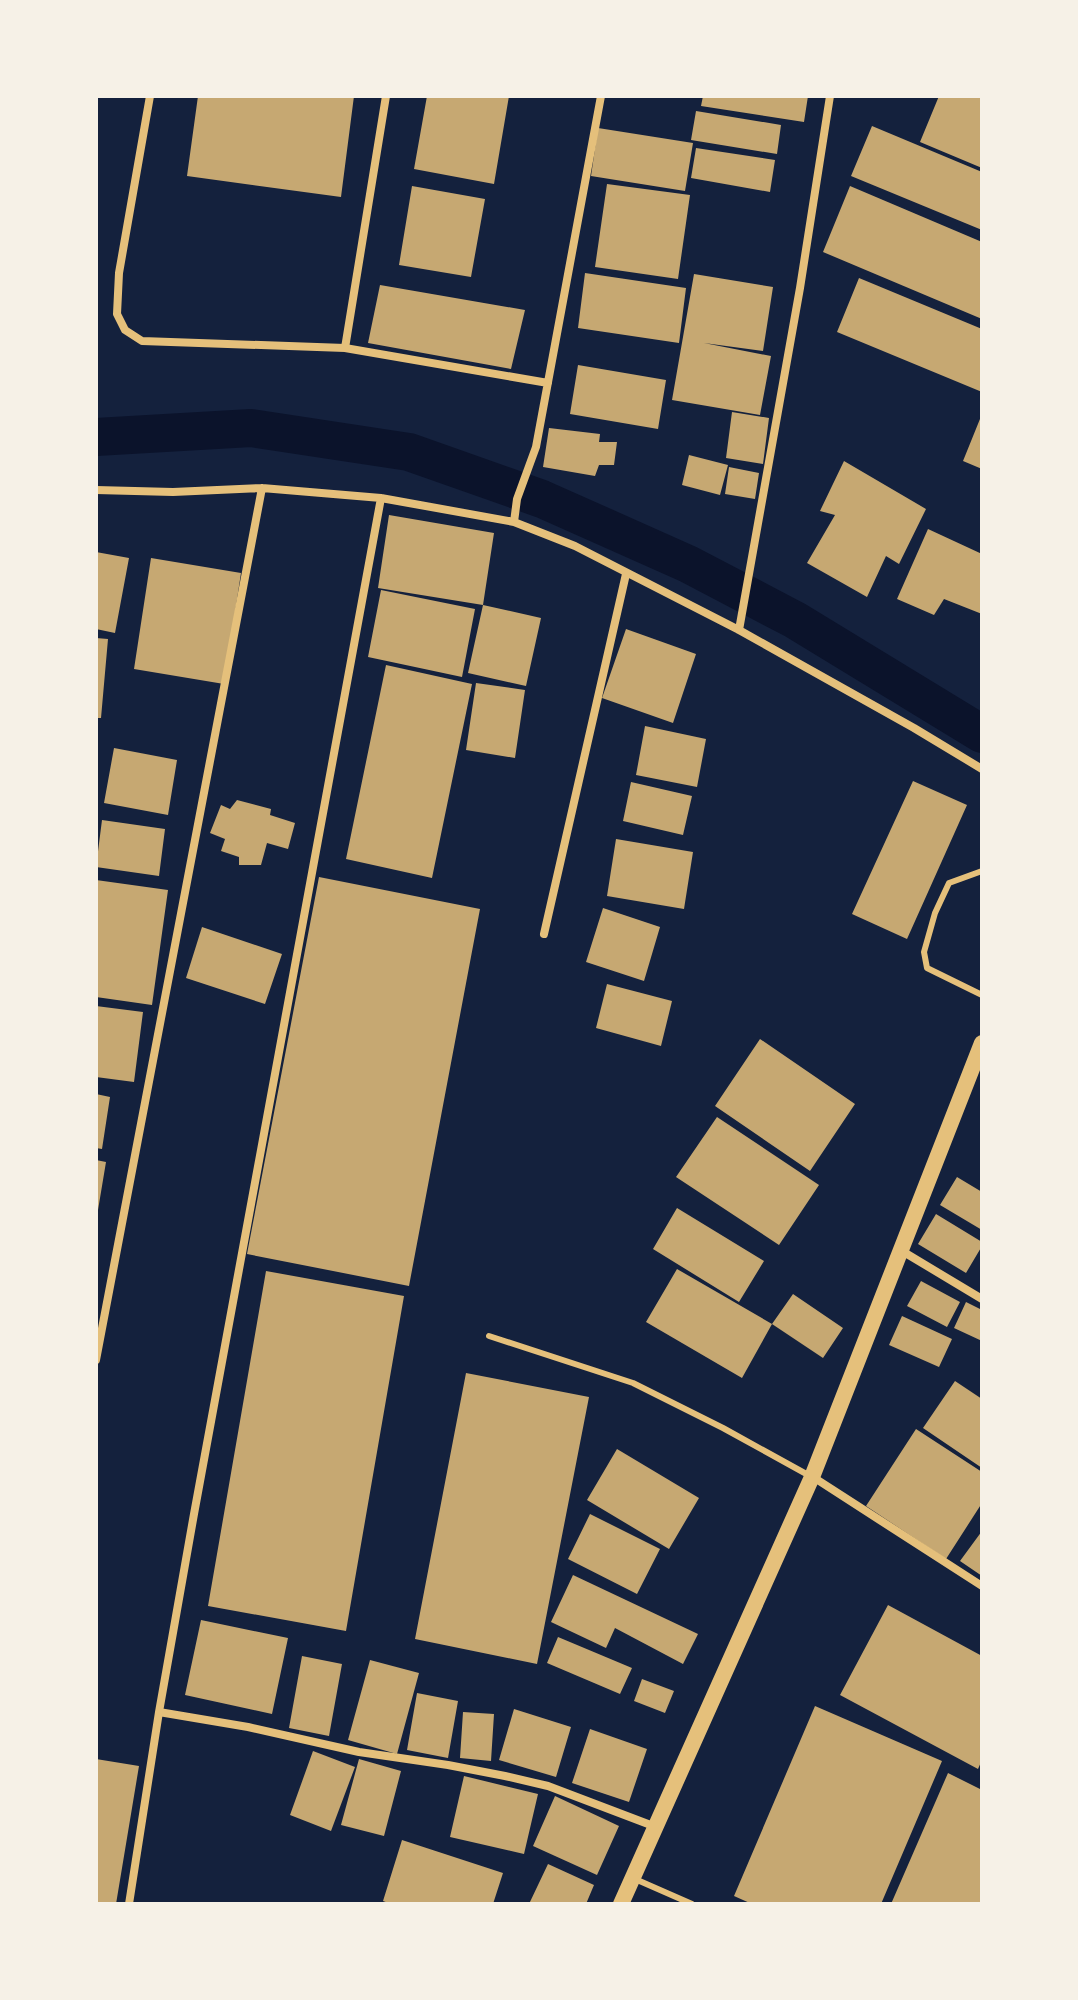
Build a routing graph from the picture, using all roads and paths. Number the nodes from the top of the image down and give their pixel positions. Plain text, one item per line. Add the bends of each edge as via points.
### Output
1 (150, 96) edge
2 (386, 96) edge
3 (601, 96) edge
4 (830, 96) edge
5 (345, 348) junction
6 (548, 383) junction
7 (262, 488) junction
8 (96, 490) edge
9 (381, 498) junction
10 (514, 522) junction
11 (626, 574) junction
12 (739, 630) junction
13 (982, 769) edge
14 (982, 871) edge
15 (544, 934) dead end
16 (982, 995) edge
17 (982, 1043) edge
18 (977, 1073) edge
19 (902, 1251) junction
20 (982, 1299) edge
21 (489, 1336) dead end
22 (96, 1360) edge
23 (812, 1477) junction
24 (982, 1586) edge
25 (159, 1712) junction
26 (656, 1827) junction
27 (632, 1877) junction
28 (129, 1904) edge
29 (621, 1904) edge
30 (692, 1904) edge

1 - 5 street via 119,273 117,314 125,330 142,341
2 - 5 street
3 - 6 street
4 - 12 street
5 - 6 street
6 - 10 street
7 - 8 street
7 - 9 street
7 - 22 street
9 - 10 street
9 - 25 street
10 - 11 street
11 - 12 street
11 - 15 street
12 - 13 street
14 - 16 lane via 949,883 924,952 927,968
17 - 18 main road
18 - 19 main road
19 - 20 street
19 - 23 main road
21 - 23 lane via 633,1383
23 - 24 street
23 - 26 main road
25 - 26 street via 505,1776 548,1786
25 - 28 street
26 - 27 main road
27 - 29 main road
27 - 30 lane

